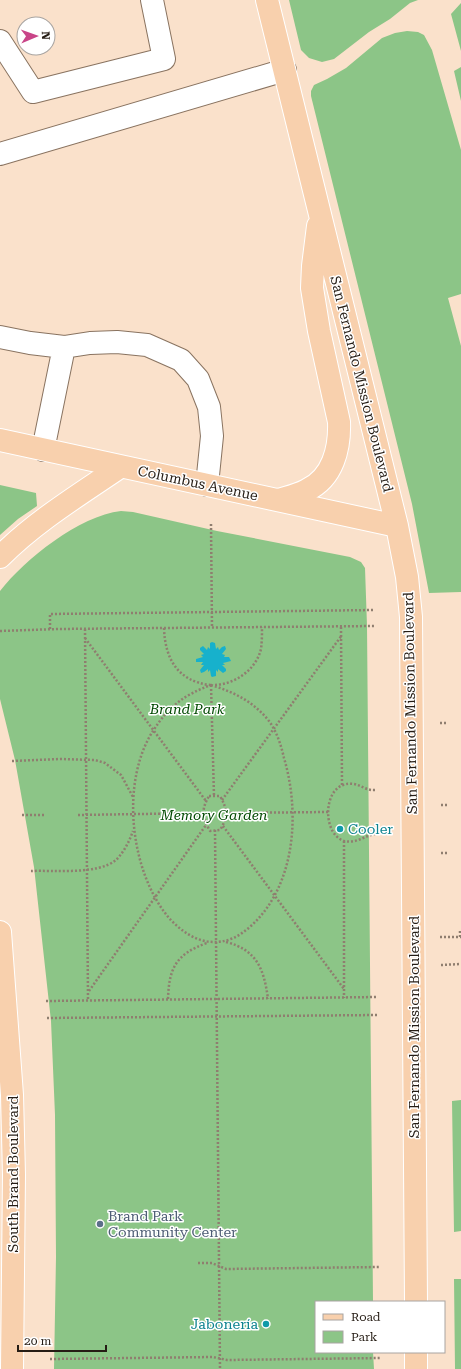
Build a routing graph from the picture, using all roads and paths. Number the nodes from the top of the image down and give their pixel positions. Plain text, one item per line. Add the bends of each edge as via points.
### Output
1 (152, 0) edge
2 (267, 0) edge
3 (0, 41) edge
4 (285, 70) junction
5 (0, 154) edge
6 (319, 211) junction
7 (0, 336) edge
8 (64, 347) junction
9 (0, 440) edge
10 (43, 450) junction
11 (120, 466) junction
12 (207, 485) junction
13 (278, 500) junction
14 (211, 524) dead end
15 (397, 526) junction
16 (0, 557) edge
17 (374, 610) dead end
18 (212, 612) junction
19 (341, 626) junction
20 (374, 626) dead end
21 (262, 627) junction
22 (164, 628) junction
23 (212, 628) junction
24 (50, 629) junction
25 (85, 629) junction
26 (0, 631) edge
27 (342, 636) junction
28 (85, 638) junction
29 (211, 685) junction
30 (440, 723) dead end
31 (446, 723) dead end
32 (274, 729) junction
33 (153, 730) junction
34 (86, 759) junction
35 (12, 761) dead end
36 (342, 785) junction
37 (376, 790) dead end
38 (214, 796) junction
39 (134, 798) junction
40 (222, 800) junction
41 (206, 801) junction
42 (447, 805) dead end
43 (441, 806) dead end
44 (328, 812) junction
45 (204, 813) junction
46 (226, 813) junction
47 (293, 813) junction
48 (133, 814) junction
49 (22, 815) dead end
50 (44, 815) dead end
51 (78, 815) dead end
52 (86, 815) junction
53 (206, 825) junction
54 (223, 826) junction
55 (134, 830) junction
56 (214, 830) junction
57 (376, 834) dead end
58 (344, 841) junction
59 (448, 853) dead end
60 (441, 854) dead end
61 (87, 870) junction
62 (31, 871) dead end
63 (275, 896) junction
64 (155, 898) junction
65 (460, 931) dead end
66 (0, 932) edge
67 (440, 937) dead end
68 (460, 937) edge
69 (210, 942) junction
70 (216, 942) junction
71 (226, 942) junction
72 (461, 964) edge
73 (441, 965) dead end
74 (344, 989) junction
75 (88, 991) junction
76 (378, 997) dead end
77 (344, 998) junction
78 (168, 999) junction
79 (216, 999) junction
80 (268, 999) junction
81 (88, 1000) junction
82 (46, 1001) dead end
83 (377, 1015) dead end
84 (216, 1017) junction
85 (47, 1018) dead end
86 (198, 1263) dead end
87 (219, 1266) junction
88 (379, 1267) dead end
89 (416, 1301) edge
90 (416, 1353) edge
91 (220, 1358) junction
92 (381, 1358) dead end
93 (50, 1359) dead end
94 (12, 1369) edge
95 (220, 1369) edge
96 (416, 1369) edge

1 - 3 lane via 164,60 33,92
2 - 4 main road, San Fernando Mission Boulevard
4 - 5 lane
4 - 6 main road, San Fernando Mission Boulevard
6 - 13 main road via 312,288 340,436 334,462 316,485
6 - 15 main road, San Fernando Mission Boulevard
7 - 8 lane
8 - 10 lane
8 - 12 lane via 90,343 124,343 147,346 181,360 198,379 209,407 212,436
9 - 10 main road, Columbus Avenue
10 - 11 main road, Columbus Avenue
11 - 12 main road, Columbus Avenue
11 - 16 main road via 36,525
12 - 13 main road, Columbus Avenue
13 - 15 main road, Columbus Avenue
14 - 18 path
15 - 89 main road, San Fernando Mission Boulevard via 407,577 411,617
17 - 18 path
18 - 23 path
18 - 24 path via 50,614
19 - 20 path
19 - 21 path
19 - 27 path
21 - 23 path
21 - 29 path via 261,650 250,668 233,681
22 - 23 path
22 - 25 path
22 - 29 path via 164,643 173,665 191,680
24 - 25 path
24 - 26 path
25 - 28 path
27 - 32 path
27 - 36 path
28 - 33 path
28 - 34 path
29 - 32 path via 235,693 252,704
29 - 33 path via 180,699
29 - 38 path
30 - 31 path
32 - 40 path
32 - 47 path via 288,772 293,796
33 - 39 path via 145,745 139,766
33 - 41 path
34 - 35 path
34 - 39 path via 105,763 118,772
34 - 52 path
36 - 37 path via 357,784 368,790
36 - 44 path via 334,792
38 - 40 path via 220,796
38 - 41 path via 209,796
39 - 48 path
40 - 46 path via 226,806
41 - 45 path via 203,806
42 - 43 path
44 - 47 path
44 - 58 path via 331,827
45 - 48 path
45 - 53 path
46 - 47 path
46 - 54 path
47 - 63 path via 284,875
48 - 52 path
48 - 55 path
49 - 50 path
51 - 52 path
52 - 61 path
53 - 56 path via 210,831
53 - 64 path
54 - 56 path via 220,830
54 - 63 path
55 - 61 path via 125,849 115,861
55 - 64 path via 140,860
56 - 70 path
57 - 58 path via 358,841
58 - 74 path
59 - 60 path
61 - 62 path
61 - 75 path
63 - 71 path via 250,927
63 - 74 path
64 - 69 path via 162,910 179,928 196,939
64 - 75 path
65 - 68 path
66 - 94 main road, South Brand Boulevard via 12,1095
67 - 68 path
69 - 70 path
69 - 78 path via 192,950 175,965 170,976
70 - 71 path
70 - 79 path
71 - 80 path via 241,947 255,958 264,977
72 - 73 path
74 - 77 path
75 - 81 path
76 - 77 path
77 - 80 path
78 - 79 path
78 - 81 path
79 - 80 path
79 - 84 path
81 - 82 path
83 - 84 path
84 - 85 path
84 - 87 path
86 - 87 path
87 - 88 path via 226,1269
87 - 91 path
90 - 96 main road
91 - 92 path
91 - 93 path
91 - 95 path

